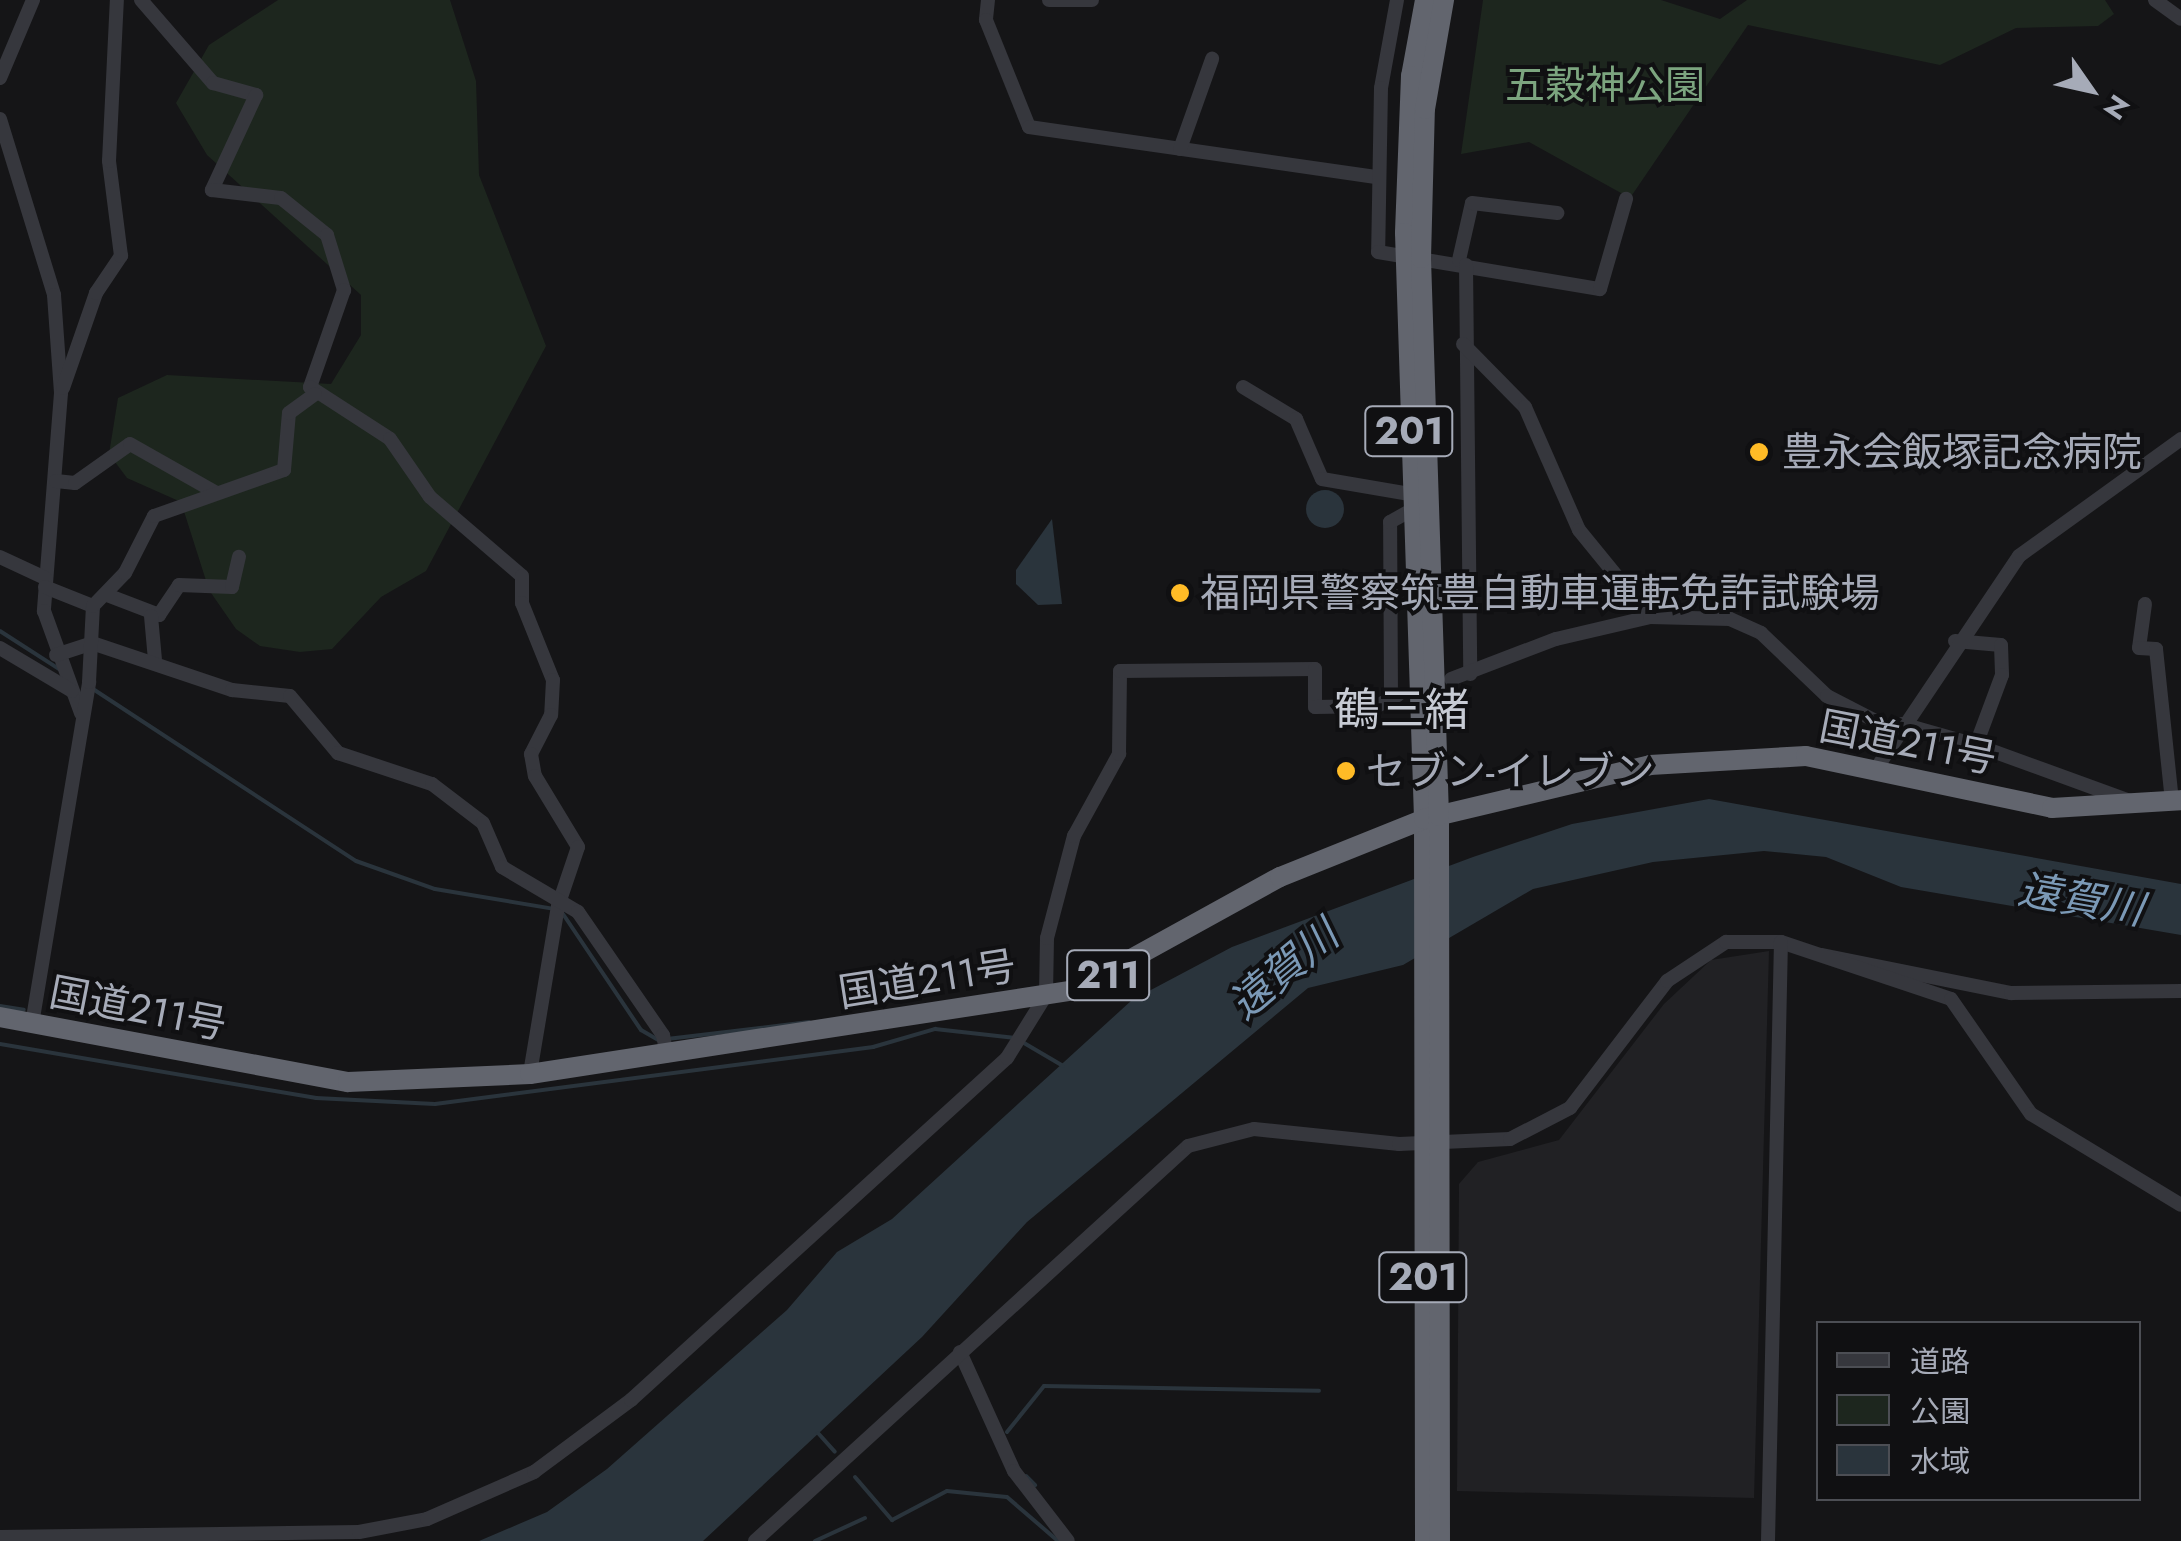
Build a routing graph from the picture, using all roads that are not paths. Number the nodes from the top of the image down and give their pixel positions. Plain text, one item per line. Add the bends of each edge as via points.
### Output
1 (33, 0) edge
2 (117, 0) edge
3 (141, 0) edge
4 (988, 0) edge
5 (1048, 0) edge
6 (1092, 0) edge
7 (1397, 0) edge
8 (1425, 0) edge
9 (1444, 0) edge
10 (2154, 0) edge
11 (2181, 18) edge
12 (1212, 59) dead end
13 (0, 78) edge
14 (0, 119) edge
15 (1180, 148) junction
16 (1377, 177) junction
17 (1626, 199) dead end
18 (1556, 213) dead end
19 (1413, 258) junction
20 (1462, 262) junction
21 (1463, 344) junction
22 (1244, 387) dead end
23 (60, 393) junction
24 (315, 394) junction
25 (2181, 439) edge
26 (56, 481) junction
27 (216, 492) junction
28 (1410, 503) junction
29 (238, 557) dead end
30 (0, 558) edge
31 (45, 582) junction
32 (106, 595) junction
33 (2146, 604) dead end
34 (93, 606) junction
35 (151, 616) junction
36 (1650, 617) junction
37 (1954, 641) junction
38 (92, 643) junction
39 (0, 648) edge
40 (47, 658) junction
41 (155, 660) junction
42 (1470, 674) junction
43 (1451, 679) dead end
44 (80, 687) junction
45 (1900, 728) junction
46 (1976, 744) junction
47 (1878, 766) junction
48 (2176, 800) edge
49 (2142, 805) junction
50 (1432, 817) junction
51 (558, 906) junction
52 (1781, 942) junction
53 (1818, 956) junction
54 (2181, 991) edge
55 (1046, 995) junction
56 (0, 1017) edge
57 (32, 1024) junction
58 (665, 1046) junction
59 (530, 1074) junction
60 (1432, 1145) junction
61 (2181, 1205) edge
62 (960, 1352) junction
63 (0, 1538) edge
64 (756, 1541) edge
65 (1068, 1541) edge
66 (1425, 1541) edge
67 (1440, 1541) edge
68 (1768, 1541) edge

1 - 13 street
2 - 23 street via 109,161 121,256 96,293
3 - 24 street via 213,83 256,95 212,190 281,198 327,234 344,290 311,372
4 - 15 street via 986,20 1030,127
5 - 6 street
7 - 16 street
8 - 19 highway, 201 via 1410,76
9 - 19 highway, 201
10 - 11 street
12 - 15 street
14 - 23 street via 54,295
15 - 16 street
16 - 19 street via 1374,244 1386,257
17 - 20 street via 1600,289
18 - 20 street via 1472,203
19 - 20 street
19 - 28 highway, 201
19 - 50 highway, 201
20 - 21 street
21 - 36 street via 1524,407 1579,530
21 - 42 street
22 - 28 street via 1296,419 1322,479
23 - 26 street
24 - 27 street via 289,413 284,470
24 - 51 street via 390,439 430,497 522,576 522,603 553,680 551,715 531,754 535,776 578,847
25 - 37 street via 2039,536
26 - 27 street via 75,483 130,444
26 - 31 street
27 - 32 street via 154,516
28 - 50 highway, 201
28 - 55 street via 1390,522 1395,695 1377,706 1315,707 1315,669 1120,671 1120,754 1074,836 1047,938
29 - 35 street via 232,587 180,585
30 - 31 street
31 - 34 street
31 - 40 street
32 - 34 street
32 - 35 street
33 - 48 street via 2139,648 2156,649
34 - 38 street
35 - 41 street
36 - 42 street via 1556,639
36 - 45 street via 1746,624 1827,696
37 - 45 street
37 - 46 street via 2001,645 2002,675
38 - 40 street
38 - 41 street
38 - 44 street
39 - 40 street
40 - 44 street
40 - 44 street
41 - 51 street via 232,690 300,702 338,753 432,784 483,823 502,867
42 - 43 street
44 - 57 street via 82,719
45 - 46 street
45 - 47 street
46 - 49 street
47 - 49 highway, 国道211号 / 211 via 2052,808
47 - 50 highway, 国道211号 / 211 via 1715,756
48 - 49 highway, 国道211号 / 211
50 - 55 highway, 国道211号 / 211 via 1280,877 1099,980
50 - 60 highway, 201
51 - 58 street
51 - 59 street
52 - 53 street
52 - 60 street via 1726,942 1698,956 1649,1001 1570,1108 1542,1126
52 - 68 street
53 - 54 street via 1863,957 2012,993
53 - 61 street via 1951,999 1968,1012 2032,1114
55 - 58 highway, 国道211号 / 211
55 - 63 street via 1007,1058 631,1400 486,1497 358,1532
56 - 57 highway, 国道211号 / 211
57 - 59 highway, 国道211号 / 211 via 348,1082
58 - 59 highway, 国道211号 / 211
60 - 62 street via 1254,1129 1210,1137 1030,1282
60 - 66 highway, 201
60 - 67 highway, 201
62 - 64 street
62 - 65 street via 1014,1470

